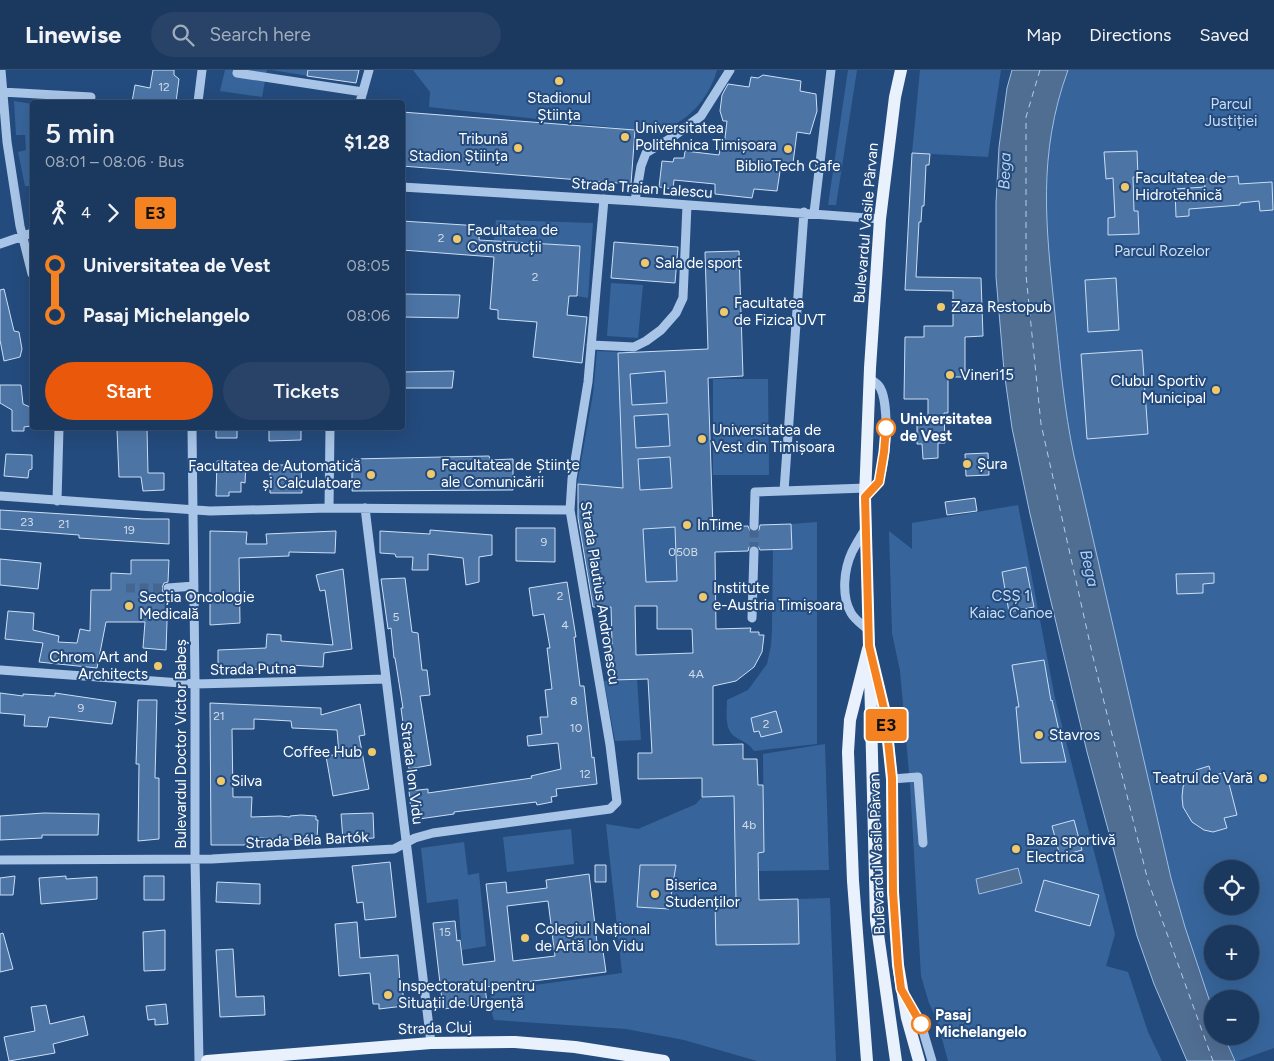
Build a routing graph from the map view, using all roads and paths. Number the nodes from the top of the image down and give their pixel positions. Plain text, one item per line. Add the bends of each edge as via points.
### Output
1 (1, 70) edge
2 (202, 70) edge
3 (238, 70) edge
4 (369, 70) edge
5 (730, 70) edge
6 (900, 70) edge
7 (828, 71) edge
8 (2, 92) junction
9 (363, 92) junction
10 (91, 97) dead end
11 (198, 100) edge
12 (361, 100) edge
13 (405, 187) edge
14 (604, 199) junction
15 (635, 201) junction
16 (687, 205) junction
17 (804, 212) junction
18 (814, 213) junction
19 (880, 219) junction
20 (28, 235) edge
21 (0, 244) edge
22 (30, 254) edge
23 (592, 345) junction
24 (870, 379) junction
25 (58, 430) edge
26 (192, 430) edge
27 (330, 430) edge
28 (784, 491) junction
29 (865, 492) junction
30 (0, 496) edge
31 (57, 502) junction
32 (330, 508) junction
33 (365, 508) junction
34 (193, 510) junction
35 (570, 510) junction
36 (754, 526) tunnel mouth
37 (866, 528) junction
38 (754, 551) tunnel mouth
39 (194, 586) junction
40 (168, 588) tunnel mouth
41 (752, 618) dead end
42 (868, 630) junction
43 (869, 646) junction
44 (0, 670) edge
45 (386, 679) junction
46 (195, 684) junction
47 (892, 778) junction
48 (610, 809) joint
49 (408, 842) junction
50 (923, 844) dead end
51 (195, 859) junction
52 (0, 860) edge
53 (901, 989) junction
54 (431, 1042) junction
55 (199, 1061) edge
56 (206, 1061) edge
57 (664, 1061) edge
58 (868, 1061) edge
59 (896, 1061) edge
60 (919, 1061) edge
61 (932, 1061) edge

1 - 8 street
2 - 11 street
3 - 9 street via 237,73
4 - 9 street
5 - 15 street via 700,116 646,153
6 - 19 main road, Bulevardul Vasile Pârvan
7 - 18 street
8 - 10 street
8 - 20 street via 7,142
9 - 12 street
13 - 14 street, Strada Traian Lalescu
14 - 15 street, Strada Traian Lalescu
14 - 23 street, Strada Plautius Andronescu
15 - 16 street, Strada Traian Lalescu
16 - 17 street, Strada Traian Lalescu
16 - 23 street via 683,298 676,313 661,330 634,346
17 - 18 street, Strada Traian Lalescu
17 - 28 street
18 - 19 street, Strada Traian Lalescu
19 - 24 main road, Bulevardul Vasile Pârvan
20 - 21 street
20 - 22 street
23 - 35 street, Strada Plautius Andronescu
24 - 29 main road, Bulevardul Vasile Pârvan
24 - 29 street via 880,386 886,428 879,482
25 - 31 street
26 - 34 street, Bulevardul Doctor Victor Babeș
27 - 32 street
28 - 29 street
28 - 36 street via 755,492
29 - 37 main road, Bulevardul Vasile Pârvan
30 - 31 street
31 - 34 street
32 - 33 street
32 - 34 street
33 - 35 street
33 - 45 street, Strada Ion Vidu
34 - 39 street, Bulevardul Doctor Victor Babeș
35 - 48 street, Strada Plautius Andronescu via 610,745 617,802
37 - 42 main road, Bulevardul Vasile Pârvan
37 - 42 street via 849,558 845,589 852,615
38 - 41 street
39 - 40 street
39 - 46 street, Bulevardul Doctor Victor Babeș
42 - 43 main road, Bulevardul Vasile Pârvan
43 - 47 main road, Bulevardul Vasile Pârvan via 885,713
43 - 58 main road, Bulevardul Vasile Pârvan via 850,720 848,752 854,890
43 - 59 main road via 876,920
44 - 46 street, Strada Putna
45 - 46 street, Strada Putna
45 - 49 street, Strada Ion Vidu
46 - 51 street, Bulevardul Doctor Victor Babeș
47 - 50 street via 918,777
47 - 53 main road, Bulevardul Vasile Pârvan via 893,892
48 - 49 street, Strada Béla Bartók via 433,834
49 - 51 street, Strada Béla Bartók via 394,849
49 - 54 street, Strada Ion Vidu
51 - 52 street, Strada Béla Bartók
51 - 55 street, Bulevardul Doctor Victor Babeș
53 - 60 main road, Bulevardul Vasile Pârvan
53 - 61 street via 921,1024
54 - 56 main road, Strada Cluj
54 - 57 main road, Strada Cluj via 560,1045

